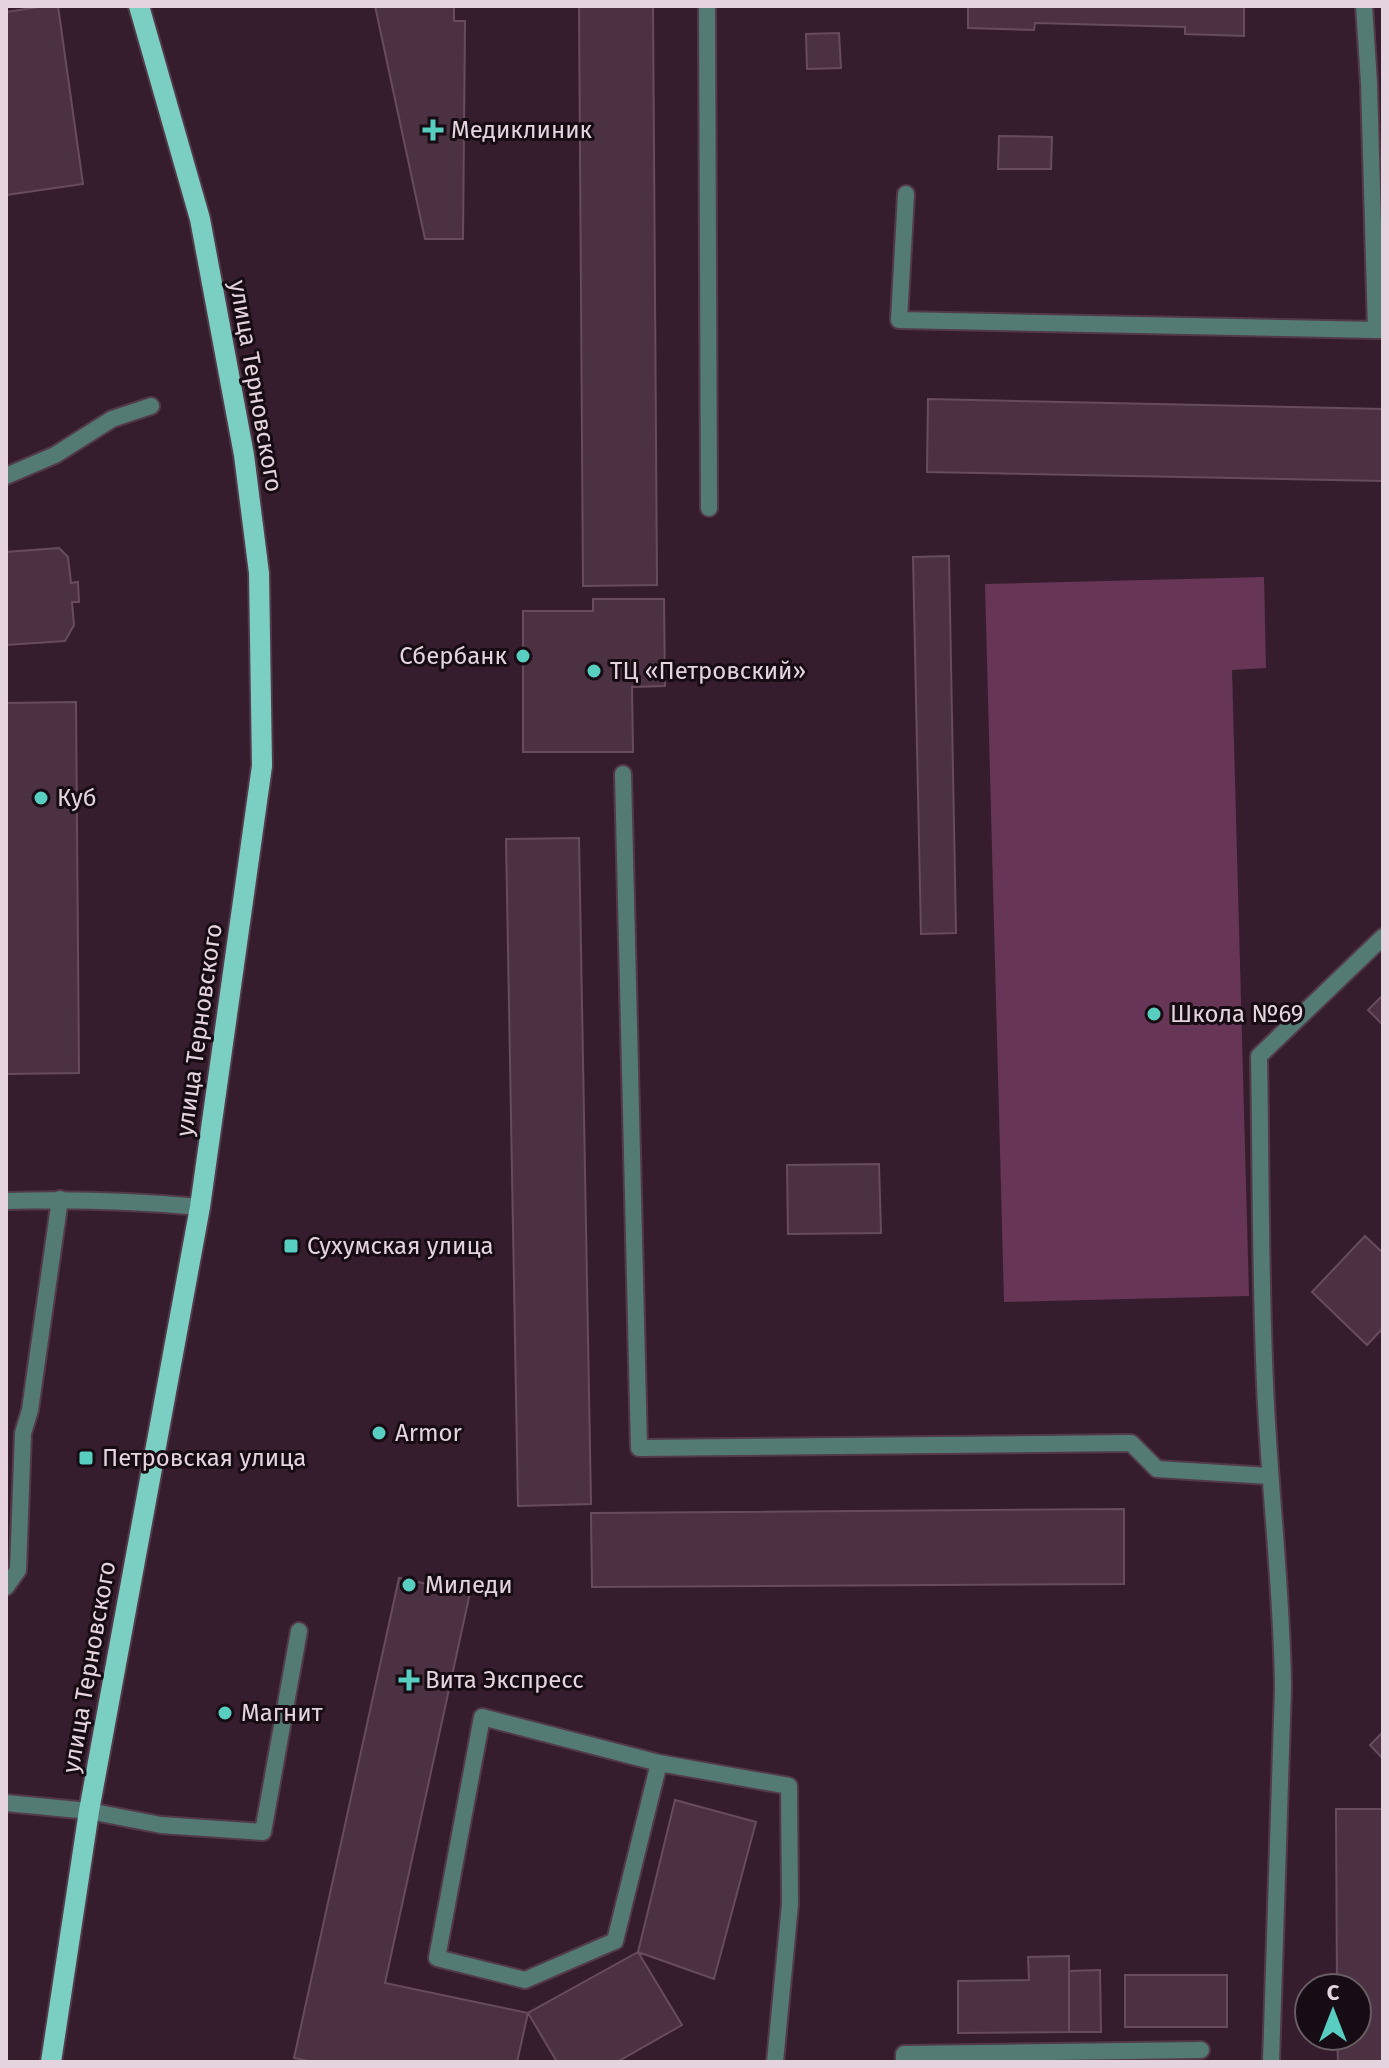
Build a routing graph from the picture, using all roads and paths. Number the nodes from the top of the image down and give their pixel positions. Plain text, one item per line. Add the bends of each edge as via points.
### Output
1 (139, 6) edge
2 (707, 6) edge
3 (1364, 6) edge
4 (1376, 84) edge
5 (906, 194) dead end
6 (1380, 330) edge
7 (151, 406) dead end
8 (6, 476) edge
9 (709, 508) dead end
10 (623, 774) dead end
11 (1383, 937) edge
12 (60, 1199) junction
13 (6, 1201) edge
14 (200, 1207) junction
15 (1269, 1476) junction
16 (6, 1587) edge
17 (299, 1631) dead end
18 (659, 1763) junction
19 (6, 1803) edge
20 (89, 1811) junction
21 (1201, 2050) dead end
22 (51, 2062) edge
23 (775, 2062) edge
24 (904, 2062) edge
25 (1271, 2062) edge

1 - 14 main road, улица Терновского via 200,219 244,455 259,573 262,766
2 - 9 lane
3 - 4 lane
4 - 6 lane
5 - 6 lane via 899,320
7 - 8 lane via 112,419 55,455
10 - 15 lane via 639,1448 1131,1443 1157,1469
11 - 15 lane via 1259,1056
12 - 13 lane
12 - 14 lane
12 - 16 lane via 23,1433 18,1570
14 - 20 main road, улица Терновского
15 - 25 lane via 1283,1688
17 - 20 lane via 263,1832 161,1825
18 - 18 lane via 482,1717 437,1958 525,1980 615,1941
18 - 23 lane via 789,1786 790,1904
19 - 20 lane
20 - 22 main road, улица Терновского
21 - 24 lane via 904,2054

